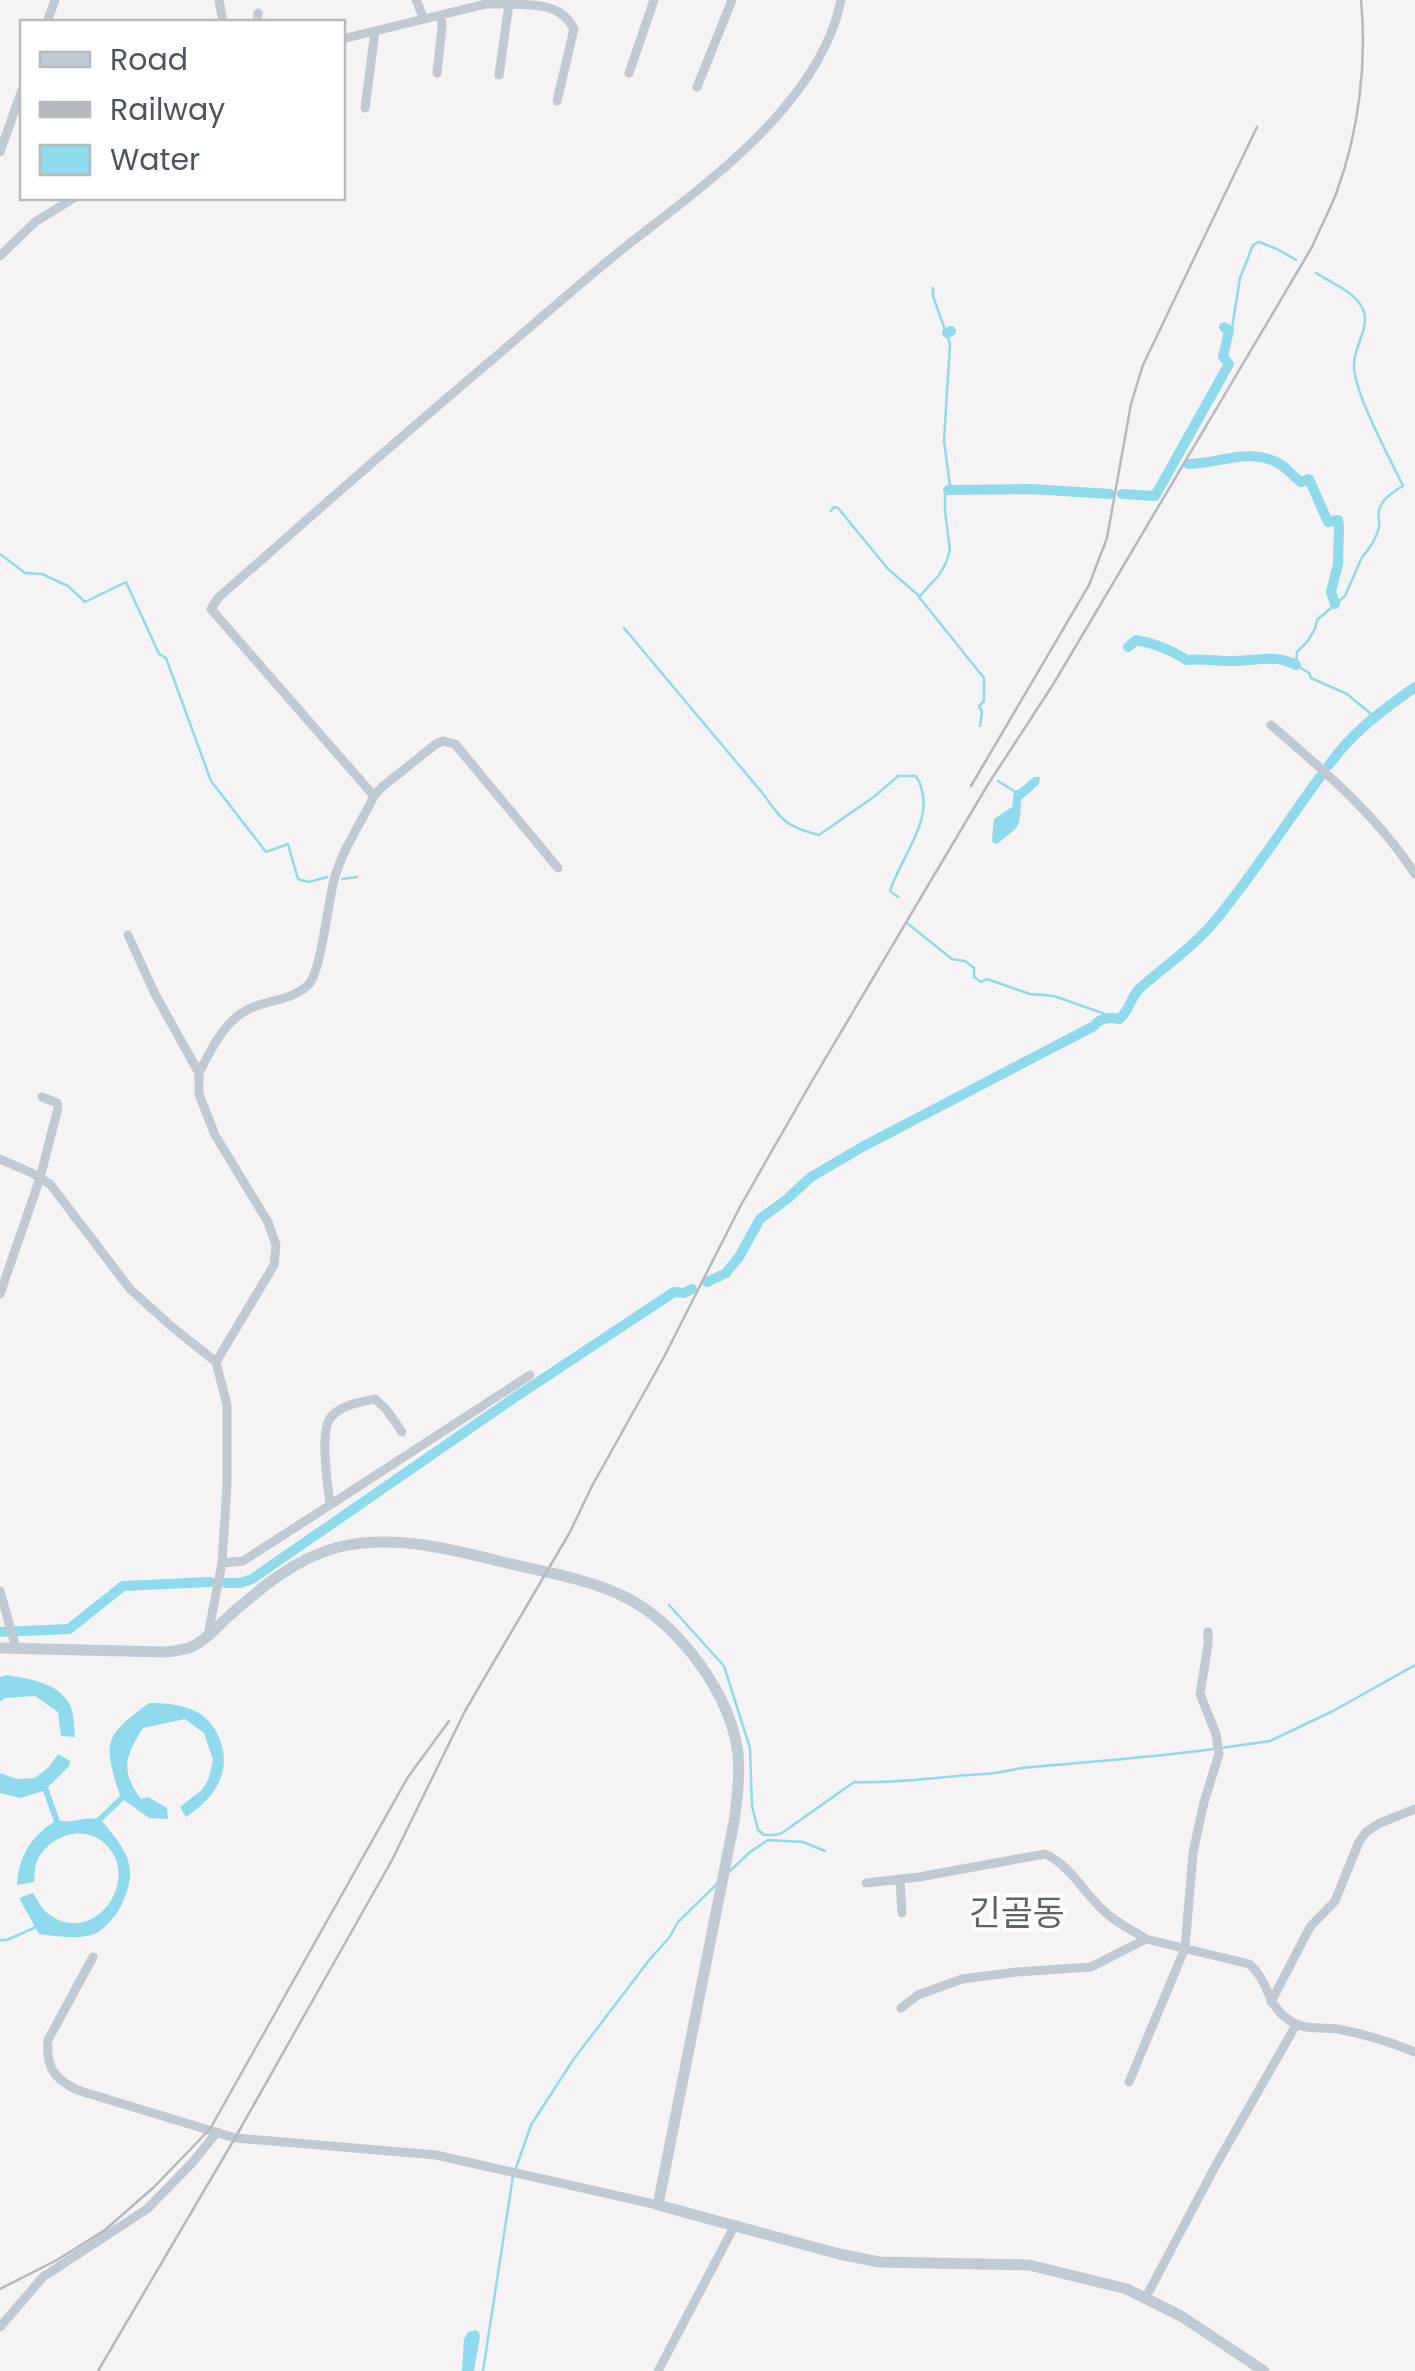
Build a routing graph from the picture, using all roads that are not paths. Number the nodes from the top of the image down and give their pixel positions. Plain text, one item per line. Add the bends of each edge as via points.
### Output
1 (416, 0) edge
2 (570, 0) edge
3 (654, 0) edge
4 (732, 0) edge
5 (840, 0) edge
6 (504, 2) edge
7 (558, 10) junction
8 (441, 15) junction
9 (424, 19) junction
10 (375, 31) junction
11 (345, 38) edge
12 (437, 72) dead end
13 (630, 73) dead end
14 (499, 75) dead end
15 (698, 87) dead end
16 (20, 96) edge
17 (557, 101) dead end
18 (366, 108) dead end
19 (0, 152) edge
20 (71, 200) edge
21 (0, 256) edge
22 (1270, 725) dead end
23 (374, 796) junction
24 (558, 868) dead end
25 (1415, 874) edge
26 (128, 936) dead end
27 (198, 1074) junction
28 (42, 1097) dead end
29 (0, 1159) edge
30 (40, 1178) junction
31 (0, 1294) edge
32 (216, 1362) junction
33 (530, 1375) dead end
34 (402, 1432) dead end
35 (330, 1505) junction
36 (222, 1563) junction
37 (0, 1590) edge
38 (1208, 1632) dead end
39 (208, 1635) junction
40 (0, 1648) edge
41 (16, 1648) junction
42 (1415, 1809) edge
43 (900, 1879) junction
44 (866, 1883) dead end
45 (902, 1913) dead end
46 (1146, 1939) junction
47 (1185, 1948) junction
48 (94, 1957) dead end
49 (1272, 2002) junction
50 (901, 2008) dead end
51 (1296, 2024) junction
52 (1415, 2052) edge
53 (1129, 2082) dead end
54 (217, 2132) junction
55 (658, 2205) junction
56 (735, 2225) junction
57 (1146, 2297) junction
58 (0, 2328) edge
59 (658, 2371) edge
60 (1264, 2371) edge

1 - 9 street
2 - 7 street
3 - 13 street
4 - 15 street
5 - 23 street via 826,48 753,141 381,453 210,609
6 - 7 street
6 - 8 street
6 - 14 street
7 - 17 street via 574,28
8 - 9 street
8 - 12 street
9 - 10 street
10 - 11 street
10 - 18 street
16 - 19 street
20 - 21 street via 34,222
22 - 25 street via 1362,809
23 - 24 street via 436,744 449,741
23 - 27 street via 336,874 308,986 234,1018
26 - 27 street
27 - 32 street via 215,1135 276,1245 274,1265
28 - 30 street via 58,1108
29 - 30 street
30 - 31 street
30 - 32 street via 130,1289
32 - 36 street via 228,1405
33 - 35 street
34 - 35 street via 374,1398 331,1417 325,1429
35 - 36 street via 243,1561
36 - 39 street
37 - 41 street
38 - 47 street via 1200,1694 1220,1754 1193,1853
39 - 41 main road via 190,1648 166,1652
39 - 55 main road via 297,1564 340,1547 398,1542 464,1552 626,1597 668,1627 694,1658 735,1737 738,1796
40 - 41 main road
42 - 49 street via 1366,1832 1335,1901 1310,1927
43 - 44 street
43 - 45 street
43 - 46 street via 1045,1854 1104,1911
46 - 47 street
46 - 50 street via 1092,1967 962,1978
47 - 49 street via 1249,1964
47 - 53 street
48 - 54 street via 48,2040 52,2071 77,2090
49 - 51 street
51 - 52 street
51 - 57 street
54 - 55 street via 436,2154
54 - 58 street via 147,2209 43,2277
55 - 56 main road
56 - 57 main road via 878,2262 1029,2265
56 - 59 street
57 - 60 main road

